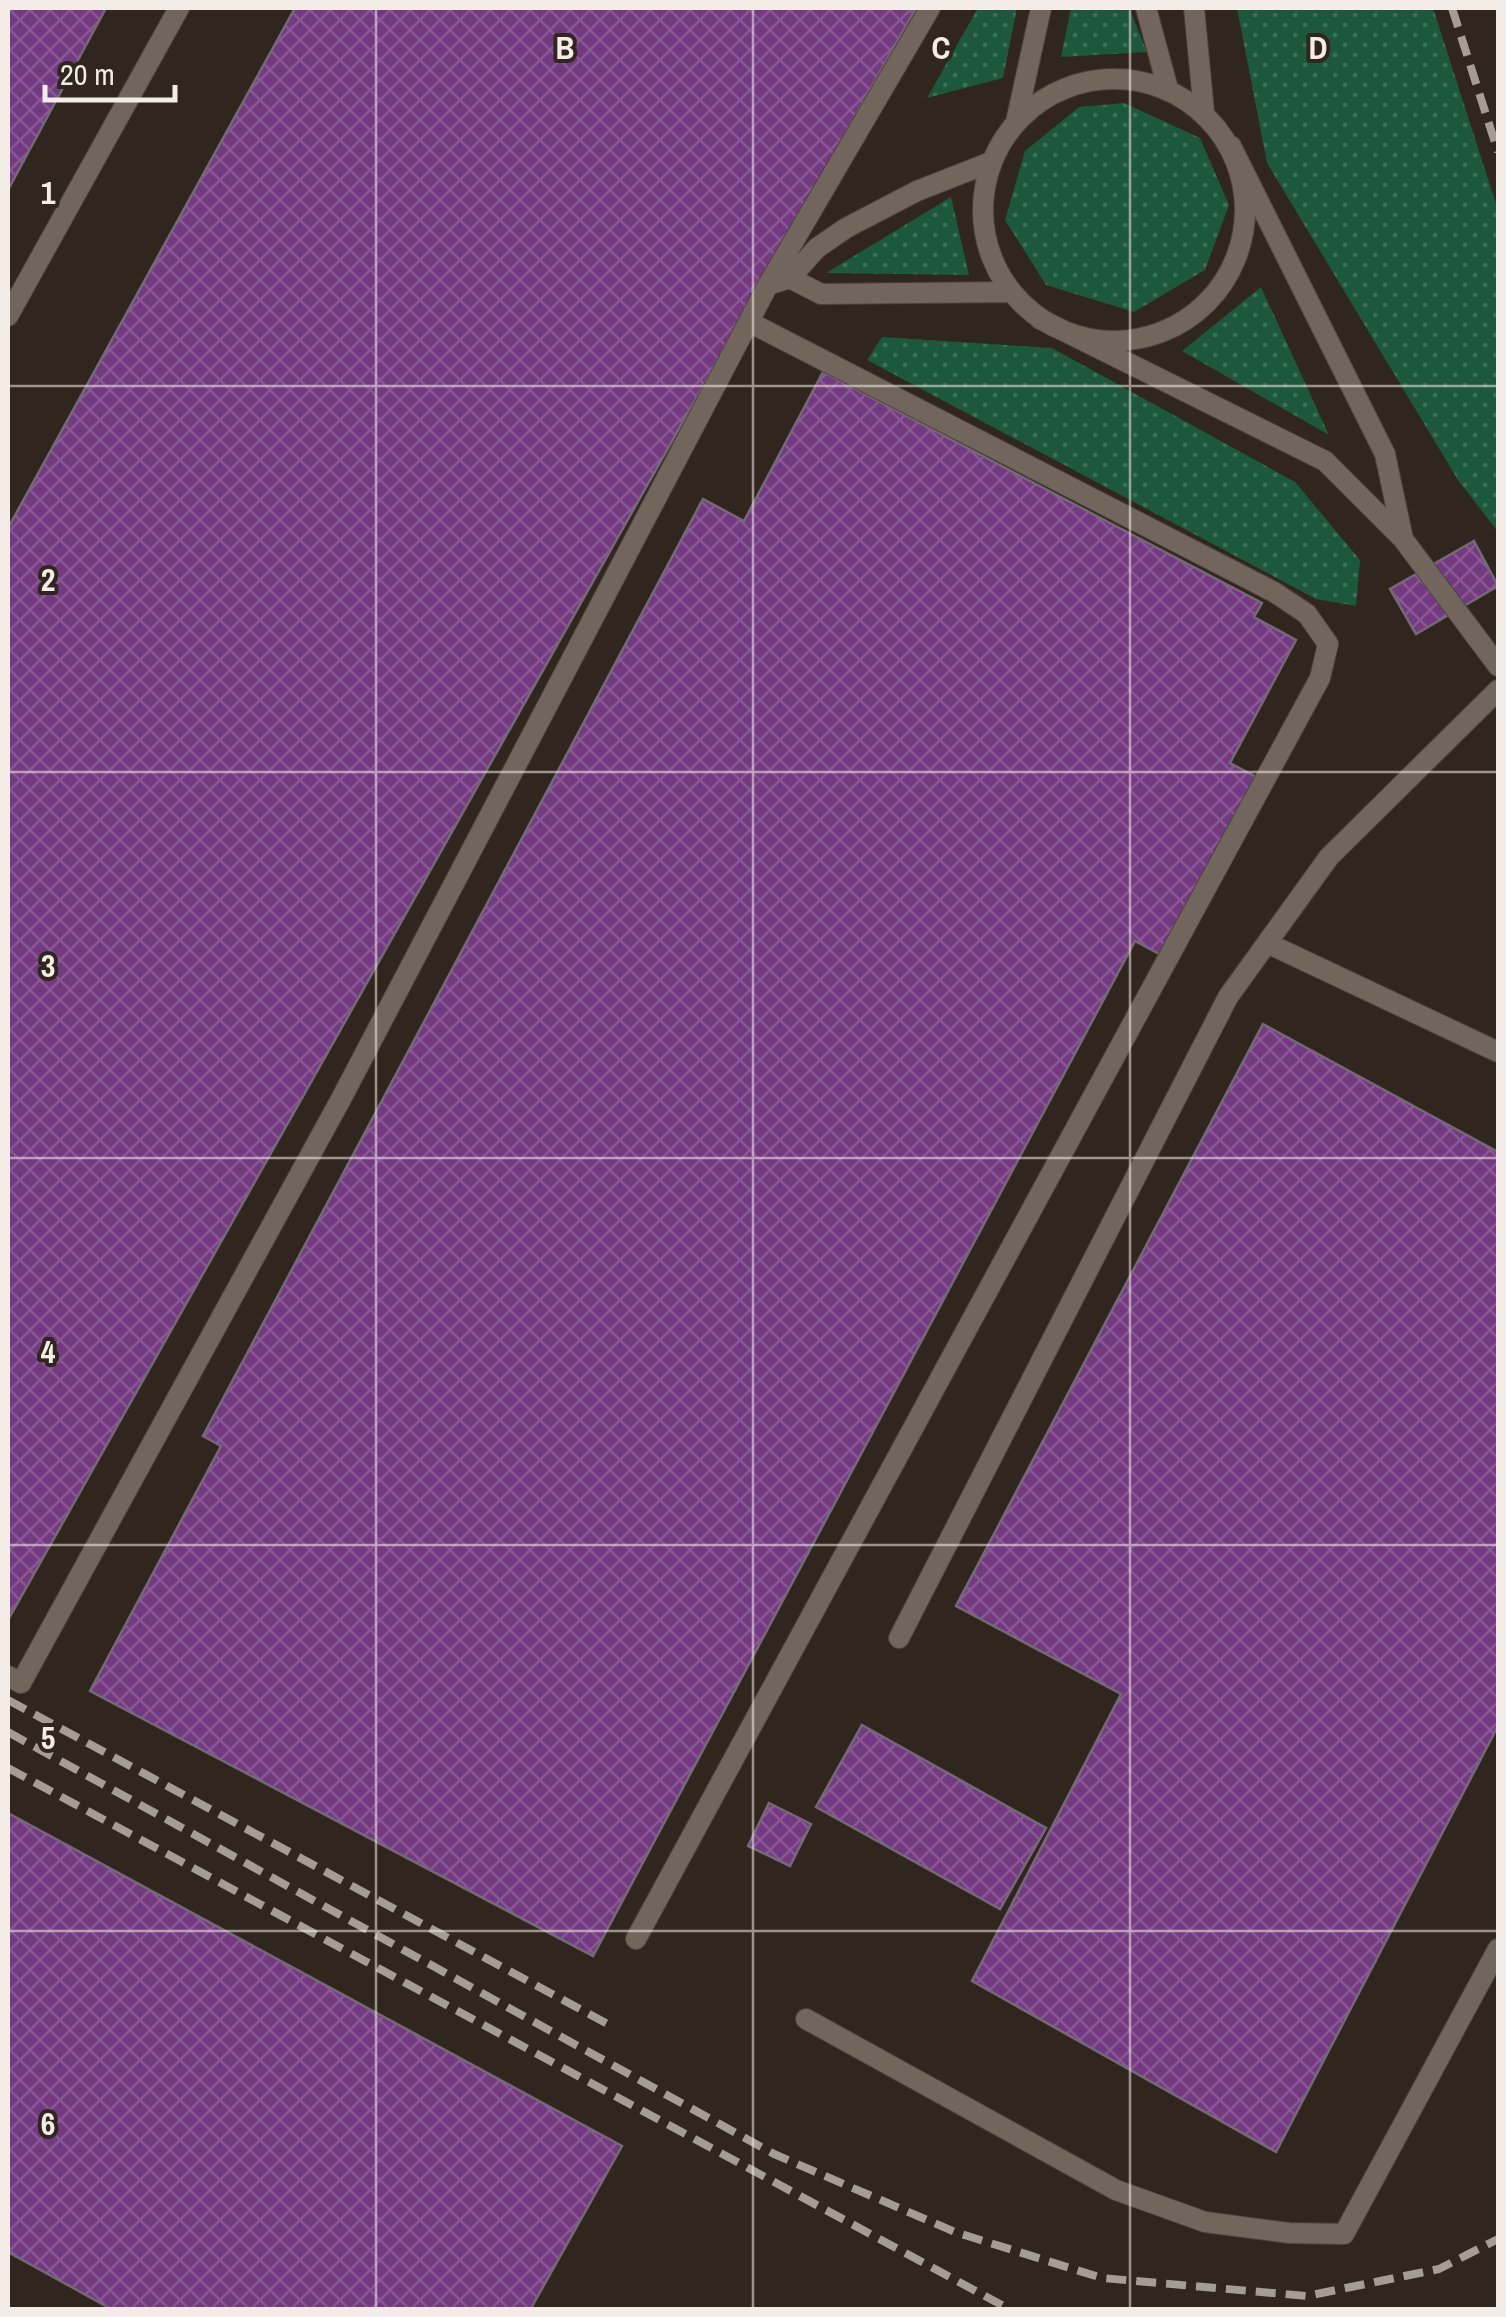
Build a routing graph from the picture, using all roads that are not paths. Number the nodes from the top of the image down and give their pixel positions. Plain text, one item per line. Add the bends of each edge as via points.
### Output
1 (179, 8) edge
2 (930, 8) edge
3 (1041, 8) edge
4 (1146, 8) edge
5 (1194, 8) edge
6 (1168, 88) junction
7 (1204, 112) junction
8 (1016, 122) junction
9 (1231, 146) junction
10 (991, 162) junction
11 (790, 278) junction
12 (768, 286) junction
13 (1012, 292) junction
14 (8, 316) edge
15 (1040, 320) junction
16 (751, 323) junction
17 (1403, 539) junction
18 (1498, 666) edge
19 (1498, 690) edge
20 (1267, 943) junction
21 (1498, 1052) edge
22 (899, 1638) dead end
23 (8, 1676) edge
24 (636, 1939) dead end
25 (1498, 1949) edge
26 (806, 2020) dead end

1 - 14 lane
2 - 12 lane
3 - 8 lane
4 - 6 lane
5 - 7 lane
6 - 7 lane
6 - 8 lane via 1127,78 1086,81 1047,96
7 - 9 lane
8 - 10 lane
9 - 15 lane via 1246,188 1246,231 1232,273 1204,307 1167,331 1125,342 1081,338
9 - 17 lane via 1385,454
10 - 11 lane via 846,228
10 - 13 lane via 984,229 993,263
11 - 12 lane
11 - 13 lane via 821,294
12 - 16 lane
13 - 15 lane
15 - 17 lane via 1325,462
16 - 23 lane via 341,1099 40,1649 21,1683
16 - 24 lane via 1274,592 1307,614 1328,644 1320,678
17 - 18 lane
19 - 20 lane via 1328,857
20 - 21 lane
20 - 22 lane via 1228,997
25 - 26 lane via 1344,2234 1206,2222 1116,2190

